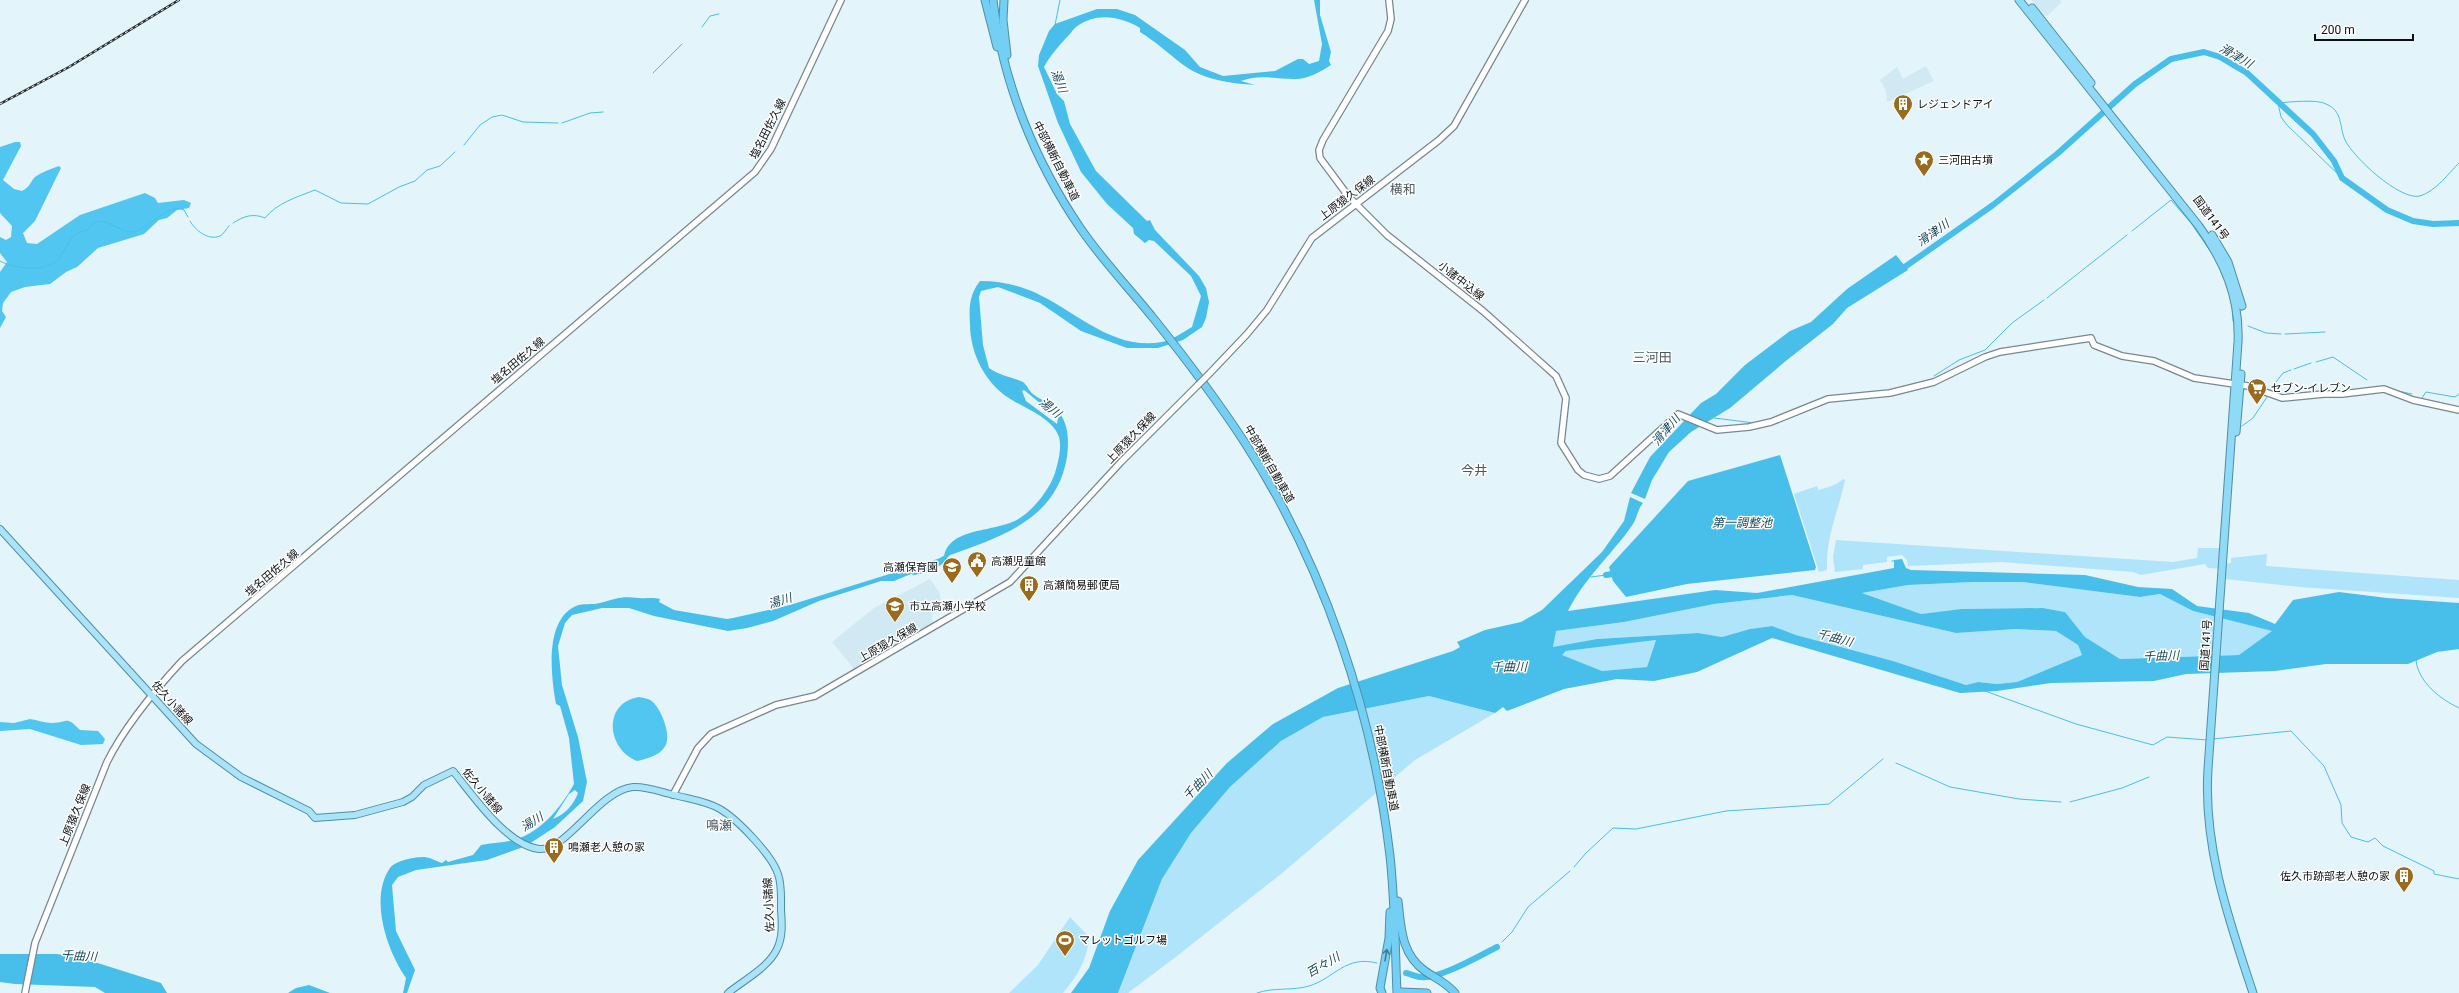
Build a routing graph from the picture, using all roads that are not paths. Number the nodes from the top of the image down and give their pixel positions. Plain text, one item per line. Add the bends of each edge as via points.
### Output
1 (840, 0) edge
2 (985, 0) edge
3 (993, 0) edge
4 (1004, 0) edge
5 (1389, 0) edge
6 (1525, 0) edge
7 (2019, 0) edge
8 (2025, 0) edge
9 (1014, 93) junction
10 (2097, 94) junction
11 (1021, 113) junction
12 (2165, 179) junction
13 (1355, 204) junction
14 (2237, 384) junction
15 (2459, 410) edge
16 (0, 529) edge
17 (153, 696) junction
18 (2208, 793) junction
19 (673, 795) junction
20 (1390, 855) junction
21 (25, 993) edge
22 (728, 993) edge
23 (1382, 993) edge
24 (1394, 993) edge
25 (1427, 993) edge
26 (1455, 993) edge
27 (2253, 993) edge
28 (2257, 993) edge

1 - 17 main road, 塩名田佐久線 via 771,149 755,172 186,658
2 - 11 highway via 999,55
3 - 9 highway, 中部横断自動車道 via 1001,49
4 - 9 highway via 1004,40
5 - 13 main road, 小諸中込線 via 1391,19 1386,36 1319,150 1321,160
6 - 13 main road, 上原猿久保線 via 1454,126
7 - 10 highway, 国道141号
8 - 10 highway, 国道141号
9 - 11 highway, 中部横断自動車道
10 - 12 highway, 国道141号
11 - 20 highway, 中部横断自動車道 via 1043,164 1068,209 1092,244 1206,386 1246,445 1277,500 1321,593 1350,672 1368,733
12 - 14 highway, 国道141号 via 2211,242 2229,279 2238,319
12 - 14 highway, 国道141号 via 2215,240 2234,277 2243,322
13 - 14 main road, 小諸中込線 via 1401,247 1483,311 1556,376 1566,398 1561,443 1578,470 1584,475 1599,479 1610,476 1675,416 1681,414 1714,430 1762,425 1828,399 1890,394 1934,382 2000,352 2091,338 2094,345 2122,356 2154,360 2194,378
13 - 19 main road, 上原猿久保線, bridge via 1308,242 1267,310 1247,334 1121,462 1010,582 815,696 776,705 711,734 698,748
14 - 15 main road via 2282,398 2384,389 2413,400
14 - 18 highway, 国道141号
16 - 17 main road, 佐久小諸線
17 - 19 main road, 佐久小諸線 via 196,744 213,758 246,780 312,813 315,818 362,814 403,802 424,785 453,771 496,823 515,837 535,848 543,849 556,843 621,790 639,787
17 - 21 main road, 上原猿久保線 via 117,744 107,762 33,950
18 - 27 highway, 国道141号 via 2209,824 2216,868
18 - 28 highway, 国道141号 via 2225,889
19 - 22 main road, 佐久小諸線 via 721,810 752,838 778,874 781,928 777,949 768,962
23 -> 20 highway via 1380,988 1390,921
20 - 24 highway, 中部横断自動車道 via 1394,900
20 - 26 highway via 1404,943 1413,960
24 - 25 highway

